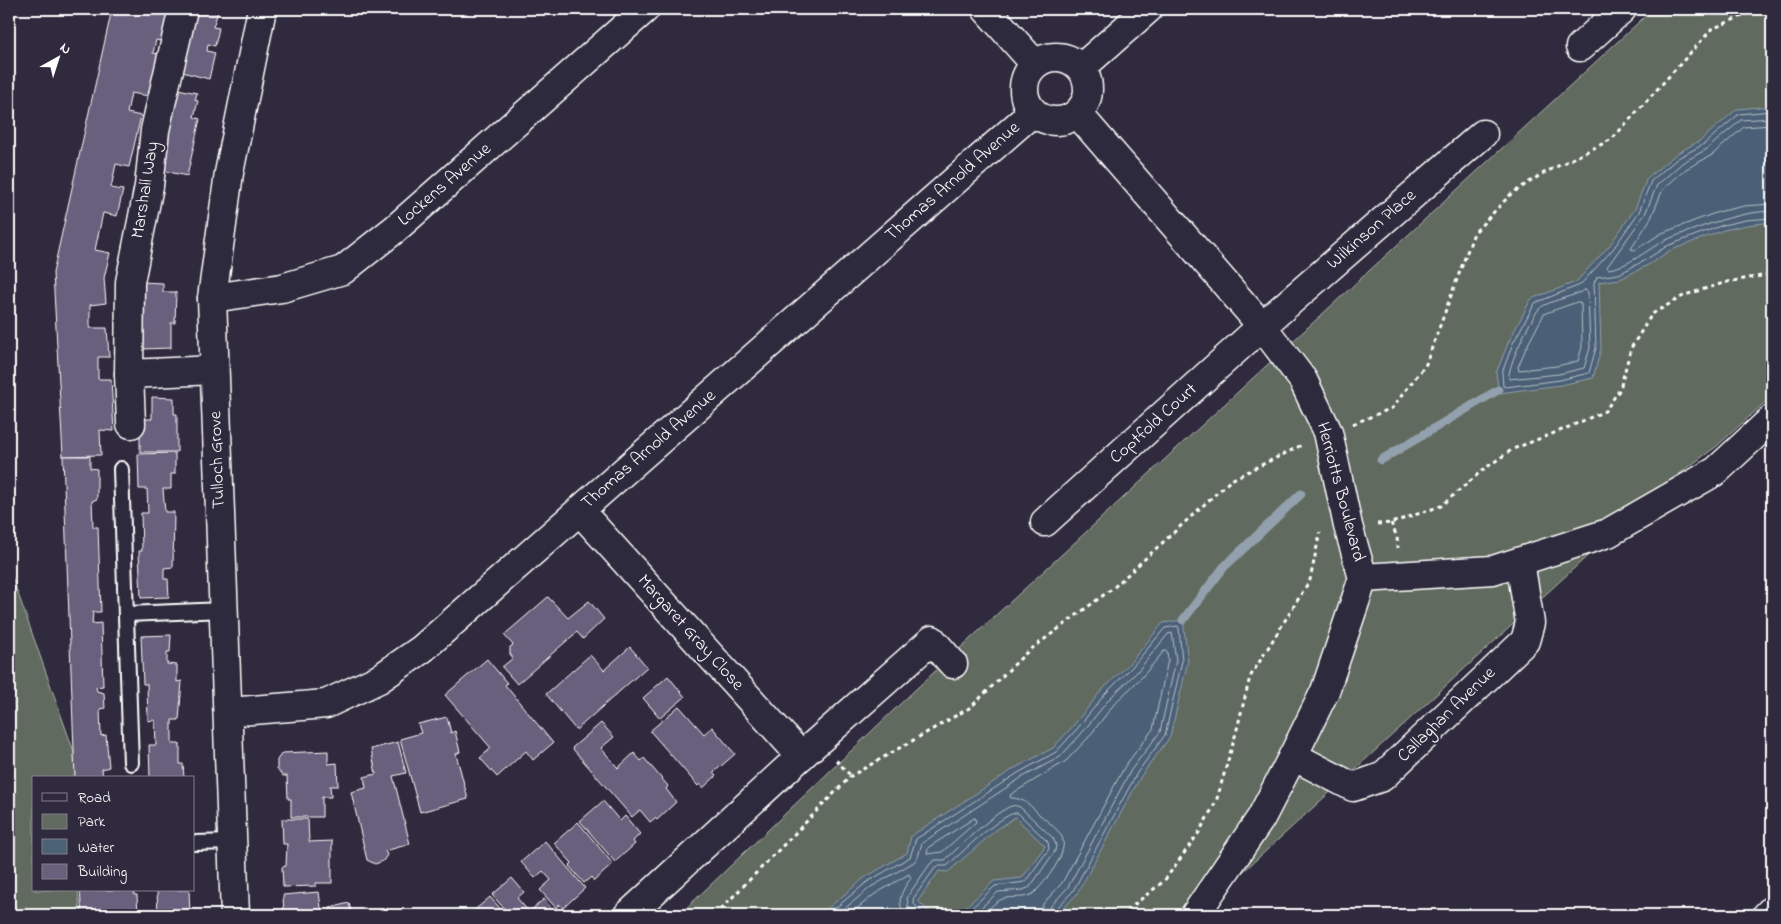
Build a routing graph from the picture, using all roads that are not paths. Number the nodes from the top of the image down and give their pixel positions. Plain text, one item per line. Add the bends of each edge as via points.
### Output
1 (183, 9) edge
2 (262, 9) edge
3 (645, 9) edge
4 (986, 9) edge
5 (1148, 9) edge
6 (1622, 9) edge
7 (1580, 47) dead end
8 (1036, 64) junction
9 (1081, 68) junction
10 (1033, 112) junction
11 (1078, 114) junction
12 (1483, 134) dead end
13 (212, 298) junction
14 (1262, 326) junction
15 (214, 370) junction
16 (129, 374) junction
17 (1772, 419) edge
18 (131, 424) dead end
19 (121, 469) dead end
20 (580, 511) junction
21 (1045, 522) dead end
22 (1520, 562) junction
23 (1362, 578) junction
24 (224, 610) junction
25 (126, 614) junction
26 (953, 664) dead end
27 (228, 712) junction
28 (800, 756) junction
29 (1294, 756) junction
30 (131, 763) dead end
31 (232, 842) junction
32 (195, 843) edge
33 (1772, 910) edge
34 (235, 915) edge
35 (628, 915) edge
36 (1195, 915) edge
37 (1767, 915) edge

1 - 16 street, Marshall Way via 155,130 149,186 130,282
2 - 13 street, Tulloch Grove via 229,173
3 - 13 street, Lockens Avenue via 344,270 282,288
4 - 8 street
5 - 9 street
6 - 7 street
8 - 9 street via 1047,58 1059,57 1071,60
8 - 10 street via 1024,82 1027,103
9 - 11 street via 1088,79 1089,92 1086,104
10 - 11 street via 1055,122
10 - 20 street, Thomas Arnold Avenue
11 - 14 street, Herriotts Boulevard
12 - 14 street, Wilkinson Place
13 - 15 street, Tulloch Grove
14 - 21 street, Coptfold Court
14 - 23 street, Herriotts Boulevard via 1303,380 1328,432
15 - 16 street
15 - 24 street, Tulloch Grove
16 - 18 street, Marshall Way
17 - 22 street via 1716,471 1608,533
19 - 25 lane
20 - 27 street, Thomas Arnold Avenue via 422,649 379,679 326,704
20 - 28 street, Margaret Gray Close
22 - 23 street via 1493,570
22 - 29 street, Callaghan Avenue via 1530,623 1525,641 1382,777 1353,788
23 - 29 street, Herriotts Boulevard via 1325,691
24 - 25 lane
24 - 27 street, Tulloch Grove
25 - 30 lane
26 - 28 street via 932,640
27 - 31 street, Tulloch Grove
28 - 35 street
29 - 36 street, Herriotts Boulevard via 1261,818
31 - 32 lane
31 - 34 street, Tulloch Grove
33 - 37 street

